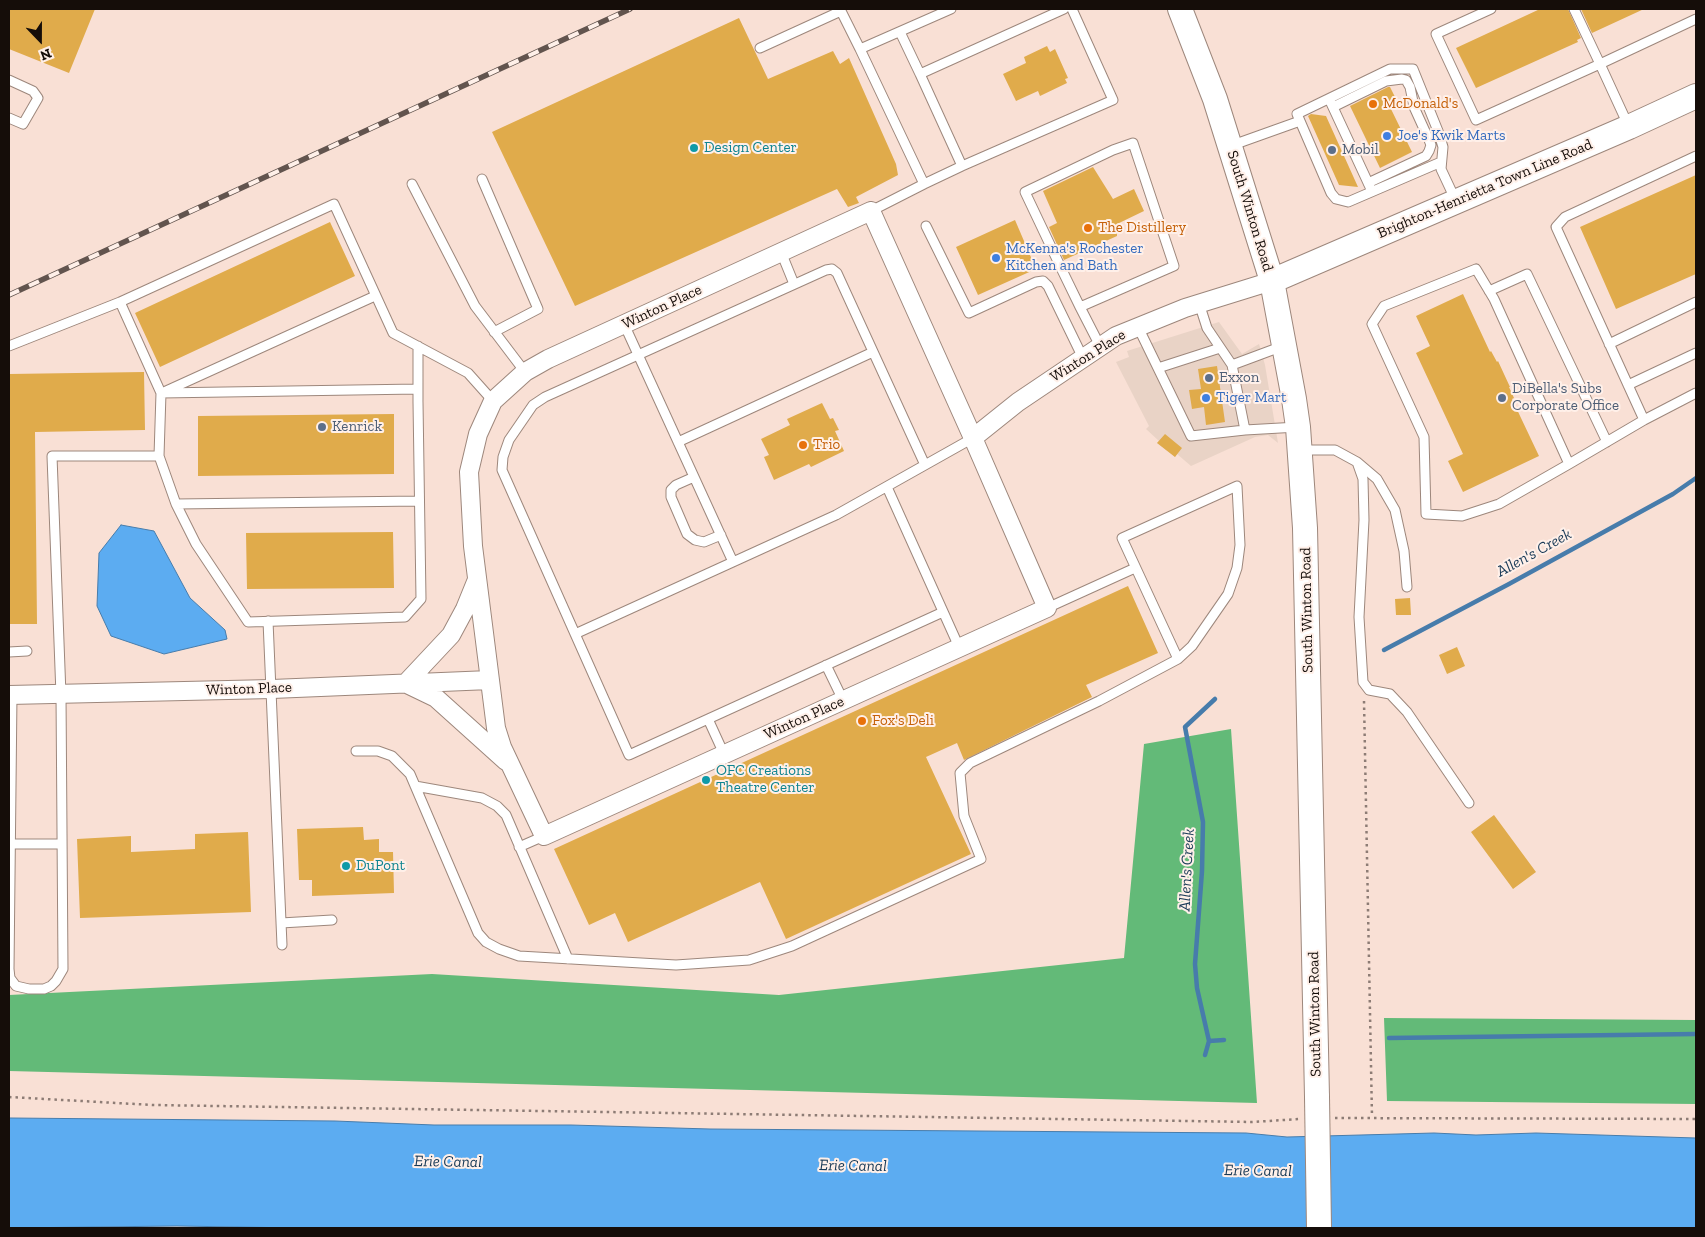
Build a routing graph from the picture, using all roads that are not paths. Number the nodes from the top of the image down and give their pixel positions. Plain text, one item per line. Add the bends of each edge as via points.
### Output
1 (951, 9) edge
2 (1064, 9) edge
3 (1072, 9) edge
4 (1180, 9) edge
5 (1491, 9) edge
6 (1574, 9) edge
7 (841, 10) edge
8 (935, 12) edge
9 (1696, 19) edge
10 (900, 32) junction
11 (760, 48) dead end
12 (860, 50) junction
13 (1600, 64) junction
14 (920, 74) junction
15 (9, 80) edge
16 (1696, 96) edge
17 (1331, 103) junction
18 (9, 118) edge
19 (1300, 122) junction
20 (1629, 127) junction
21 (1230, 146) junction
22 (1696, 156) edge
23 (1441, 162) junction
24 (962, 166) junction
25 (482, 179) dead end
26 (412, 184) dead end
27 (924, 184) junction
28 (1370, 187) junction
29 (1456, 202) junction
30 (871, 211) junction
31 (926, 226) dead end
32 (781, 252) junction
33 (1272, 281) junction
34 (794, 284) junction
35 (1489, 291) junction
36 (375, 296) junction
37 (120, 302) junction
38 (1696, 302) edge
39 (1199, 303) junction
40 (1080, 307) junction
41 (624, 324) junction
42 (1138, 327) junction
43 (494, 332) junction
44 (1609, 344) junction
45 (9, 346) edge
46 (418, 346) junction
47 (1100, 346) junction
48 (1284, 346) junction
49 (1220, 348) junction
50 (873, 352) junction
51 (1696, 353) edge
52 (638, 354) junction
53 (1083, 358) junction
54 (1232, 365) junction
55 (1158, 368) junction
56 (525, 372) junction
57 (1628, 385) junction
58 (418, 389) junction
59 (161, 393) junction
60 (1696, 393) edge
61 (493, 401) junction
62 (1644, 420) junction
63 (1245, 430) junction
64 (973, 438) junction
65 (1299, 439) junction
66 (678, 442) junction
67 (1607, 442) junction
68 (159, 456) junction
69 (1357, 462) junction
70 (1569, 464) junction
71 (925, 466) junction
72 (694, 477) junction
73 (887, 487) junction
74 (419, 501) junction
75 (176, 504) junction
76 (721, 535) junction
77 (733, 562) junction
78 (1135, 568) junction
79 (477, 579) junction
80 (1407, 587) dead end
81 (1047, 608) junction
82 (943, 612) junction
83 (268, 621) junction
84 (576, 634) junction
85 (959, 647) junction
86 (9, 652) edge
87 (27, 652) dead end
88 (1178, 659) junction
89 (826, 665) junction
90 (490, 680) junction
91 (406, 683) junction
92 (272, 689) junction
93 (10, 695) edge
94 (61, 695) junction
95 (842, 700) junction
96 (708, 719) junction
97 (356, 751) dead end
98 (724, 754) junction
99 (513, 768) junction
100 (415, 786) junction
101 (1469, 803) dead end
102 (544, 836) junction
103 (10, 844) junction
104 (62, 844) junction
105 (520, 847) junction
106 (332, 920) dead end
107 (282, 923) junction
108 (282, 945) dead end
109 (568, 959) junction
110 (1319, 1228) edge

1 - 8 lane
2 - 14 lane
3 - 24 lane via 1113,100
4 - 21 main road, South Winton Road
5 - 13 lane via 1436,34 1476,120
6 - 13 lane
7 - 11 lane
7 - 12 lane
8 - 10 lane
9 - 13 lane
10 - 12 lane
10 - 14 lane
12 - 27 lane
13 - 20 lane
14 - 24 lane
15 - 18 lane via 33,91 38,98 23,124
16 - 20 main road, Brighton-Henrietta Town Line Road
17 - 19 lane via 1297,114
17 - 23 lane via 1390,70 1413,69 1443,147
17 - 28 lane
17 - 28 lane via 1386,81 1406,80 1410,87 1414,108 1431,145 1429,151 1426,156
19 - 21 lane
19 - 28 lane via 1336,199 1348,202
20 - 29 main road, Brighton-Henrietta Town Line Road
21 - 33 main road, South Winton Road
22 - 44 lane via 1565,217 1556,227
23 - 28 lane
23 - 29 lane
24 - 27 lane
25 - 43 lane via 538,309
26 - 43 lane via 475,306
27 - 30 lane
29 - 33 main road, Brighton-Henrietta Town Line Road
30 - 32 street, Winton Place
30 - 64 street
31 - 53 lane via 969,314 1042,282 1048,286
32 - 34 lane
32 - 41 street, Winton Place
33 - 39 street, Winton Place
33 - 48 main road, South Winton Road
34 - 50 lane via 826,270 832,269 837,273
34 - 52 lane
35 - 67 lane via 1527,274
35 - 70 lane
35 - 70 lane via 1476,268 1384,306 1372,324 1424,437 1426,514 1462,516 1499,504
36 - 37 lane via 334,204
36 - 46 lane via 393,333
36 - 59 lane
37 - 45 lane
37 - 59 lane
38 - 44 lane
39 - 42 street, Winton Place
39 - 49 lane via 1206,328
40 - 40 lane via 1174,266 1133,143 1026,192
40 - 47 lane
41 - 52 lane
41 - 56 street, Winton Place
42 - 47 street, Winton Place
42 - 55 lane
43 - 56 lane
44 - 57 lane
46 - 58 lane
46 - 61 lane via 468,373
47 - 53 street, Winton Place
48 - 54 lane
48 - 65 main road, South Winton Road
49 - 54 lane
49 - 55 lane
50 - 66 lane
50 - 71 lane
51 - 57 lane
52 - 66 lane
52 - 84 lane via 533,405 509,440 503,457 502,470
53 - 64 street, Winton Place via 1018,402
54 - 63 lane
55 - 63 lane via 1191,436
56 - 61 street, Winton Place
57 - 62 lane
58 - 59 lane
58 - 74 lane
59 - 68 lane
60 - 62 lane
61 - 79 street, Winton Place via 478,434 469,472
62 - 67 lane
63 - 65 lane
64 - 71 lane
64 - 81 street
65 - 69 lane via 1335,450
65 - 110 main road, South Winton Road, bridge via 1305,528
66 - 72 lane
67 - 70 lane
68 - 75 lane
68 - 94 lane via 52,456
69 - 80 lane via 1376,479 1395,510 1404,551
69 - 101 lane via 1363,479 1359,617 1363,682 1369,690 1390,694 1407,712
71 - 73 lane
72 - 76 lane
72 - 76 lane via 671,490 687,534 704,542
73 - 77 lane via 836,515
73 - 82 lane
74 - 75 lane
74 - 83 lane via 421,599 406,617
75 - 83 lane via 196,544 248,622
76 - 77 lane
77 - 84 lane
78 - 81 lane
78 - 88 lane
78 - 88 lane via 1122,538 1237,486 1240,546 1237,568 1228,594 1192,646
79 - 90 street, Winton Place
79 - 91 street via 451,635
81 - 85 street, Winton Place
82 - 85 lane
82 - 89 lane
83 - 92 lane
84 - 96 lane via 629,754
85 - 95 street, Winton Place
86 - 87 lane
88 - 109 lane via 970,763 960,773 964,816 981,859 792,946 749,960 676,964
89 - 95 lane
89 - 96 lane
90 - 91 street, Winton Place
90 - 99 street, Winton Place via 496,728
91 - 92 street, Winton Place
91 - 99 street via 436,698
92 - 94 street, Winton Place
92 - 107 lane
93 - 94 street, Winton Place
93 - 103 lane
94 - 104 lane
95 - 98 street, Winton Place
96 - 98 lane
97 - 100 lane via 378,751 392,756 410,774
98 - 102 street, Winton Place
99 - 102 street, Winton Place
100 - 105 lane via 482,798 496,806 506,816
100 - 109 lane via 478,933 486,942 520,956
102 - 105 lane
103 - 104 lane
103 - 104 lane via 10,978 16,986 29,989 51,986 63,969
105 - 109 lane
106 - 107 lane
107 - 108 lane

